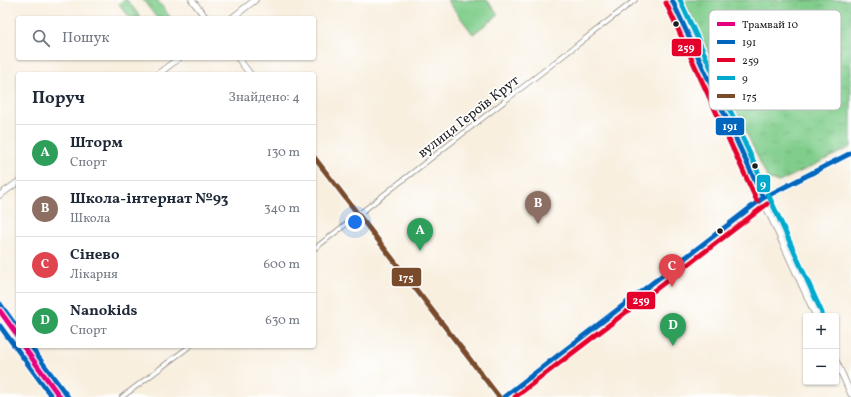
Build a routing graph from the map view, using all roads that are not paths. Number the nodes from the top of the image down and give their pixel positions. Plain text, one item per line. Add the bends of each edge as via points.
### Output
1 (192, 0) edge
2 (255, 0) edge
3 (635, 0) edge
4 (672, 0) edge
5 (204, 16) edge
6 (235, 16) edge
7 (176, 60) edge
8 (240, 60) edge
9 (161, 72) edge
10 (248, 72) edge
11 (709, 81) edge
12 (723, 110) edge
13 (851, 153) edge
14 (316, 160) edge
15 (16, 183) edge
16 (0, 195) edge
17 (763, 198) junction
18 (360, 215) junction
19 (316, 248) edge
20 (0, 304) edge
21 (815, 313) edge
22 (0, 326) edge
23 (16, 326) edge
24 (16, 348) edge
25 (16, 348) edge
26 (31, 348) edge
27 (187, 348) edge
28 (839, 368) edge
29 (851, 394) edge
30 (52, 397) edge
31 (68, 397) edge
32 (122, 397) edge
33 (499, 397) edge
34 (504, 397) edge

1 - 5 street
2 - 6 street
3 - 18 street, вулиця Героїв Крут
4 - 11 street
7 - 9 street
8 - 10 street
12 - 17 street
13 - 17 street
14 - 18 street
15 - 16 street
17 - 21 street
17 - 34 street
18 - 19 street, вулиця Героїв Крут
18 - 33 street
20 - 23 street
22 - 24 street
25 - 30 street
26 - 31 street
27 - 32 street
28 - 29 street

